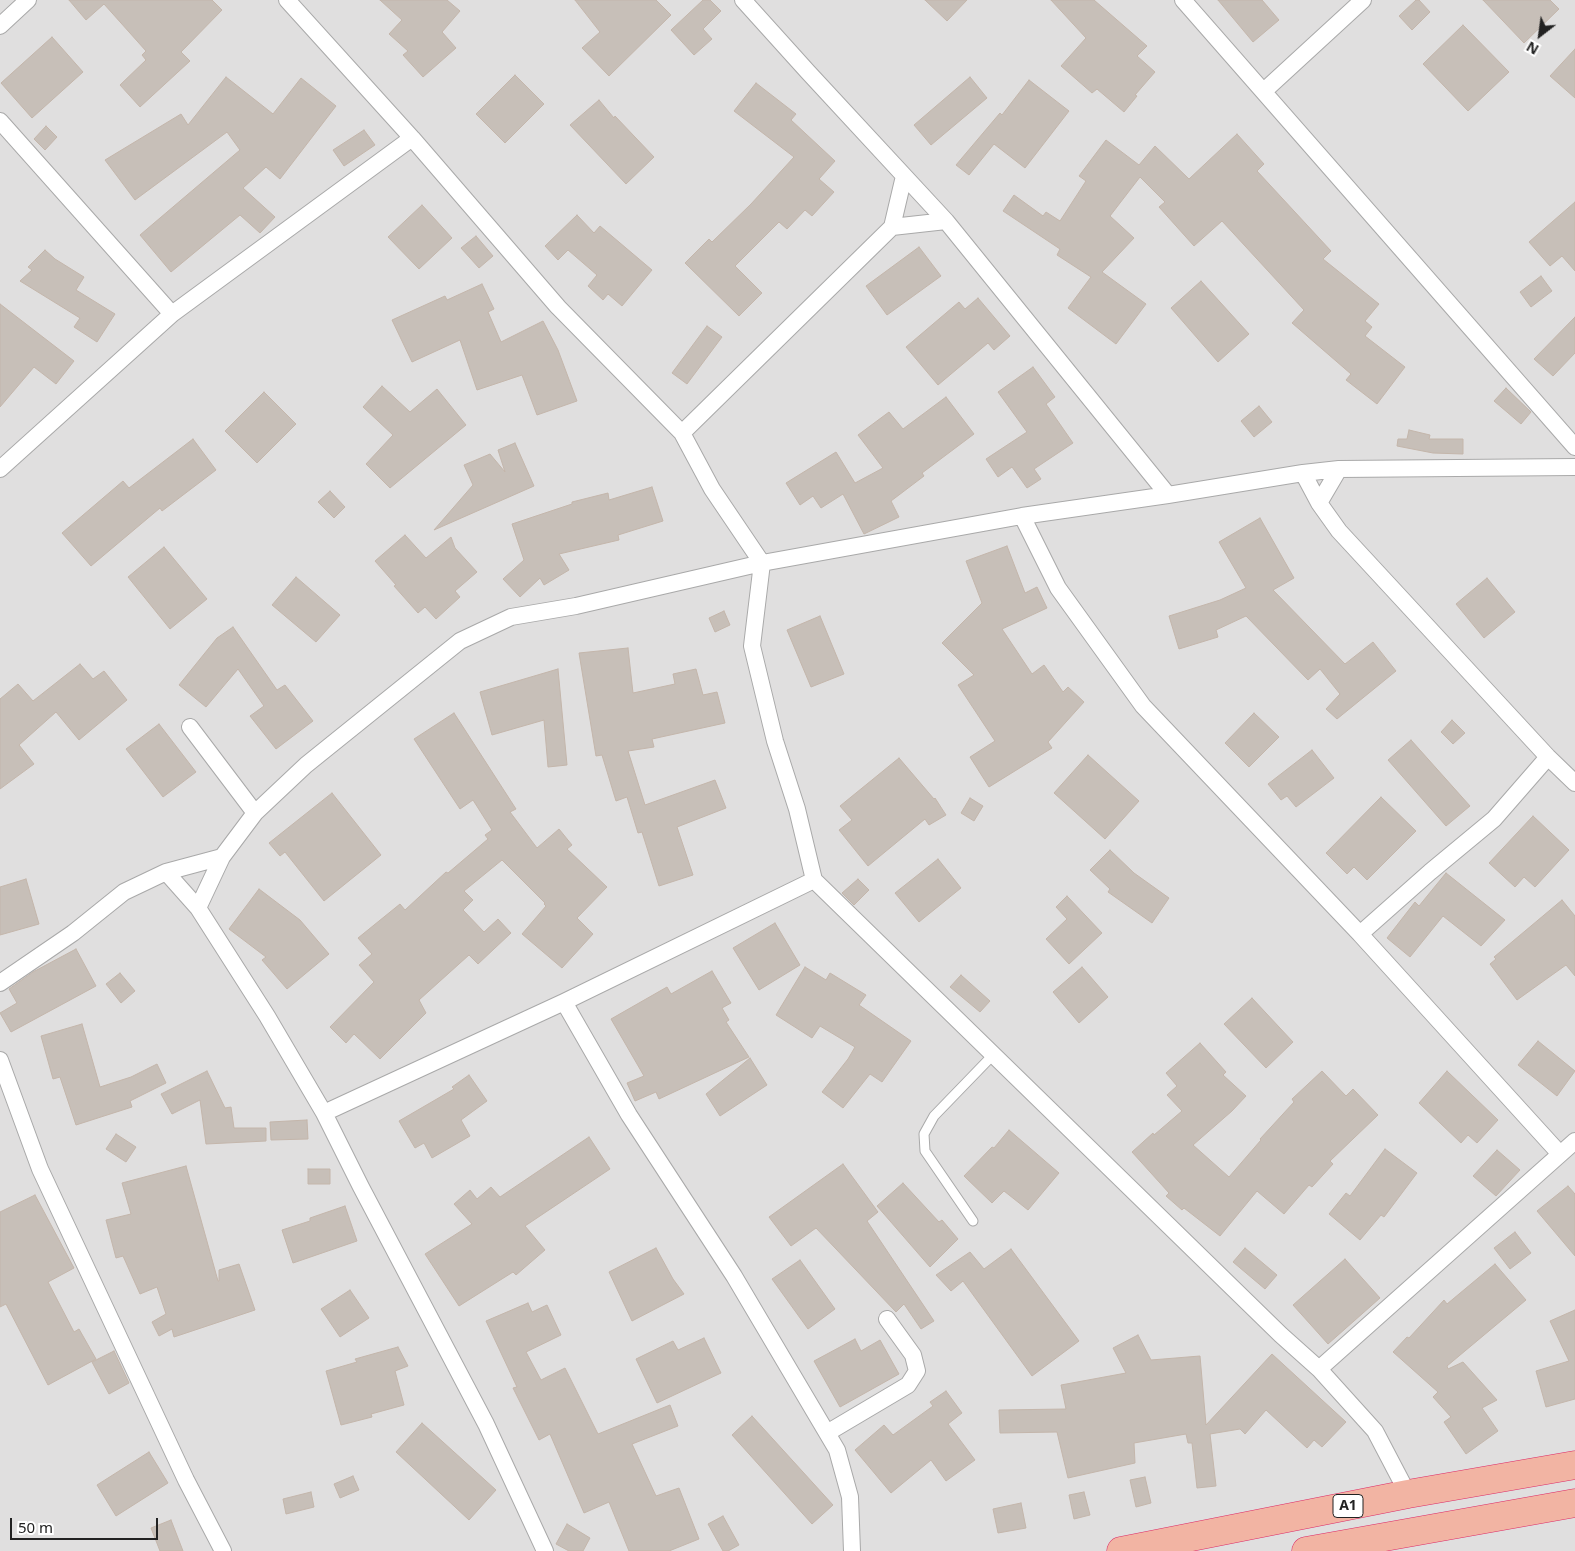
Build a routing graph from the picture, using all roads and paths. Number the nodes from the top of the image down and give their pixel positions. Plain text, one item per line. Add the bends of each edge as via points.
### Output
1 (28, 0) edge
2 (287, 0) edge
3 (743, 0) edge
4 (1184, 0) edge
5 (1363, 0) edge
6 (0, 26) edge
7 (1264, 91) junction
8 (0, 121) edge
9 (412, 138) junction
10 (904, 176) junction
11 (946, 220) junction
12 (892, 227) junction
13 (172, 314) junction
14 (682, 433) junction
15 (1575, 447) edge
16 (1575, 467) edge
17 (1339, 469) junction
18 (0, 470) edge
19 (1302, 473) junction
20 (1168, 495) junction
21 (1319, 503) junction
22 (1022, 516) junction
23 (762, 563) junction
24 (190, 727) dead end
25 (1548, 756) junction
26 (1575, 783) edge
27 (255, 813) junction
28 (222, 857) junction
29 (166, 872) junction
30 (814, 880) junction
31 (198, 908) junction
32 (1360, 934) junction
33 (0, 983) edge
34 (564, 1002) junction
35 (993, 1055) junction
36 (0, 1060) edge
37 (324, 1113) junction
38 (1575, 1141) edge
39 (1560, 1154) junction
40 (973, 1221) dead end
41 (887, 1319) dead end
42 (1319, 1368) junction
43 (827, 1433) junction
44 (1575, 1465) edge
45 (1408, 1494) junction
46 (1575, 1503) edge
47 (223, 1551) edge
48 (546, 1551) edge
49 (852, 1551) edge
50 (1121, 1551) edge
51 (1306, 1551) edge

1 - 6 street
2 - 9 street
3 - 10 street
4 - 7 street
5 - 7 street
7 - 15 street
8 - 13 street
9 - 13 street
9 - 14 street via 558,307
10 - 11 street
10 - 12 street
11 - 12 street
11 - 20 street
12 - 14 street
13 - 18 street
14 - 23 street via 712,490
16 - 17 street
17 - 19 street
17 - 21 street
19 - 20 street
19 - 21 street
20 - 22 street
21 - 25 street via 1340,531
22 - 23 street
22 - 32 street via 1058,588 1143,706
23 - 27 street via 576,606 511,616 460,641 306,766
23 - 30 street via 752,646
24 - 27 street
25 - 26 street
25 - 32 street via 1494,819
27 - 28 street
28 - 29 street
28 - 31 street
29 - 31 street
29 - 33 street via 124,892 73,934
30 - 34 street
30 - 35 street
31 - 37 street
32 - 39 street
34 - 37 street
34 - 43 street via 629,1115 734,1276
35 - 40 lane via 934,1116 924,1134 925,1151
35 - 42 street via 1281,1336
36 - 47 street via 40,1169 186,1480
37 - 48 street via 486,1424
38 - 39 street
39 - 42 street
41 - 43 street via 913,1355 917,1371 908,1385
42 - 45 street via 1375,1431
43 - 49 street via 837,1450 850,1496
44 - 45 highway, A1
45 - 50 highway, A1
46 - 51 highway

